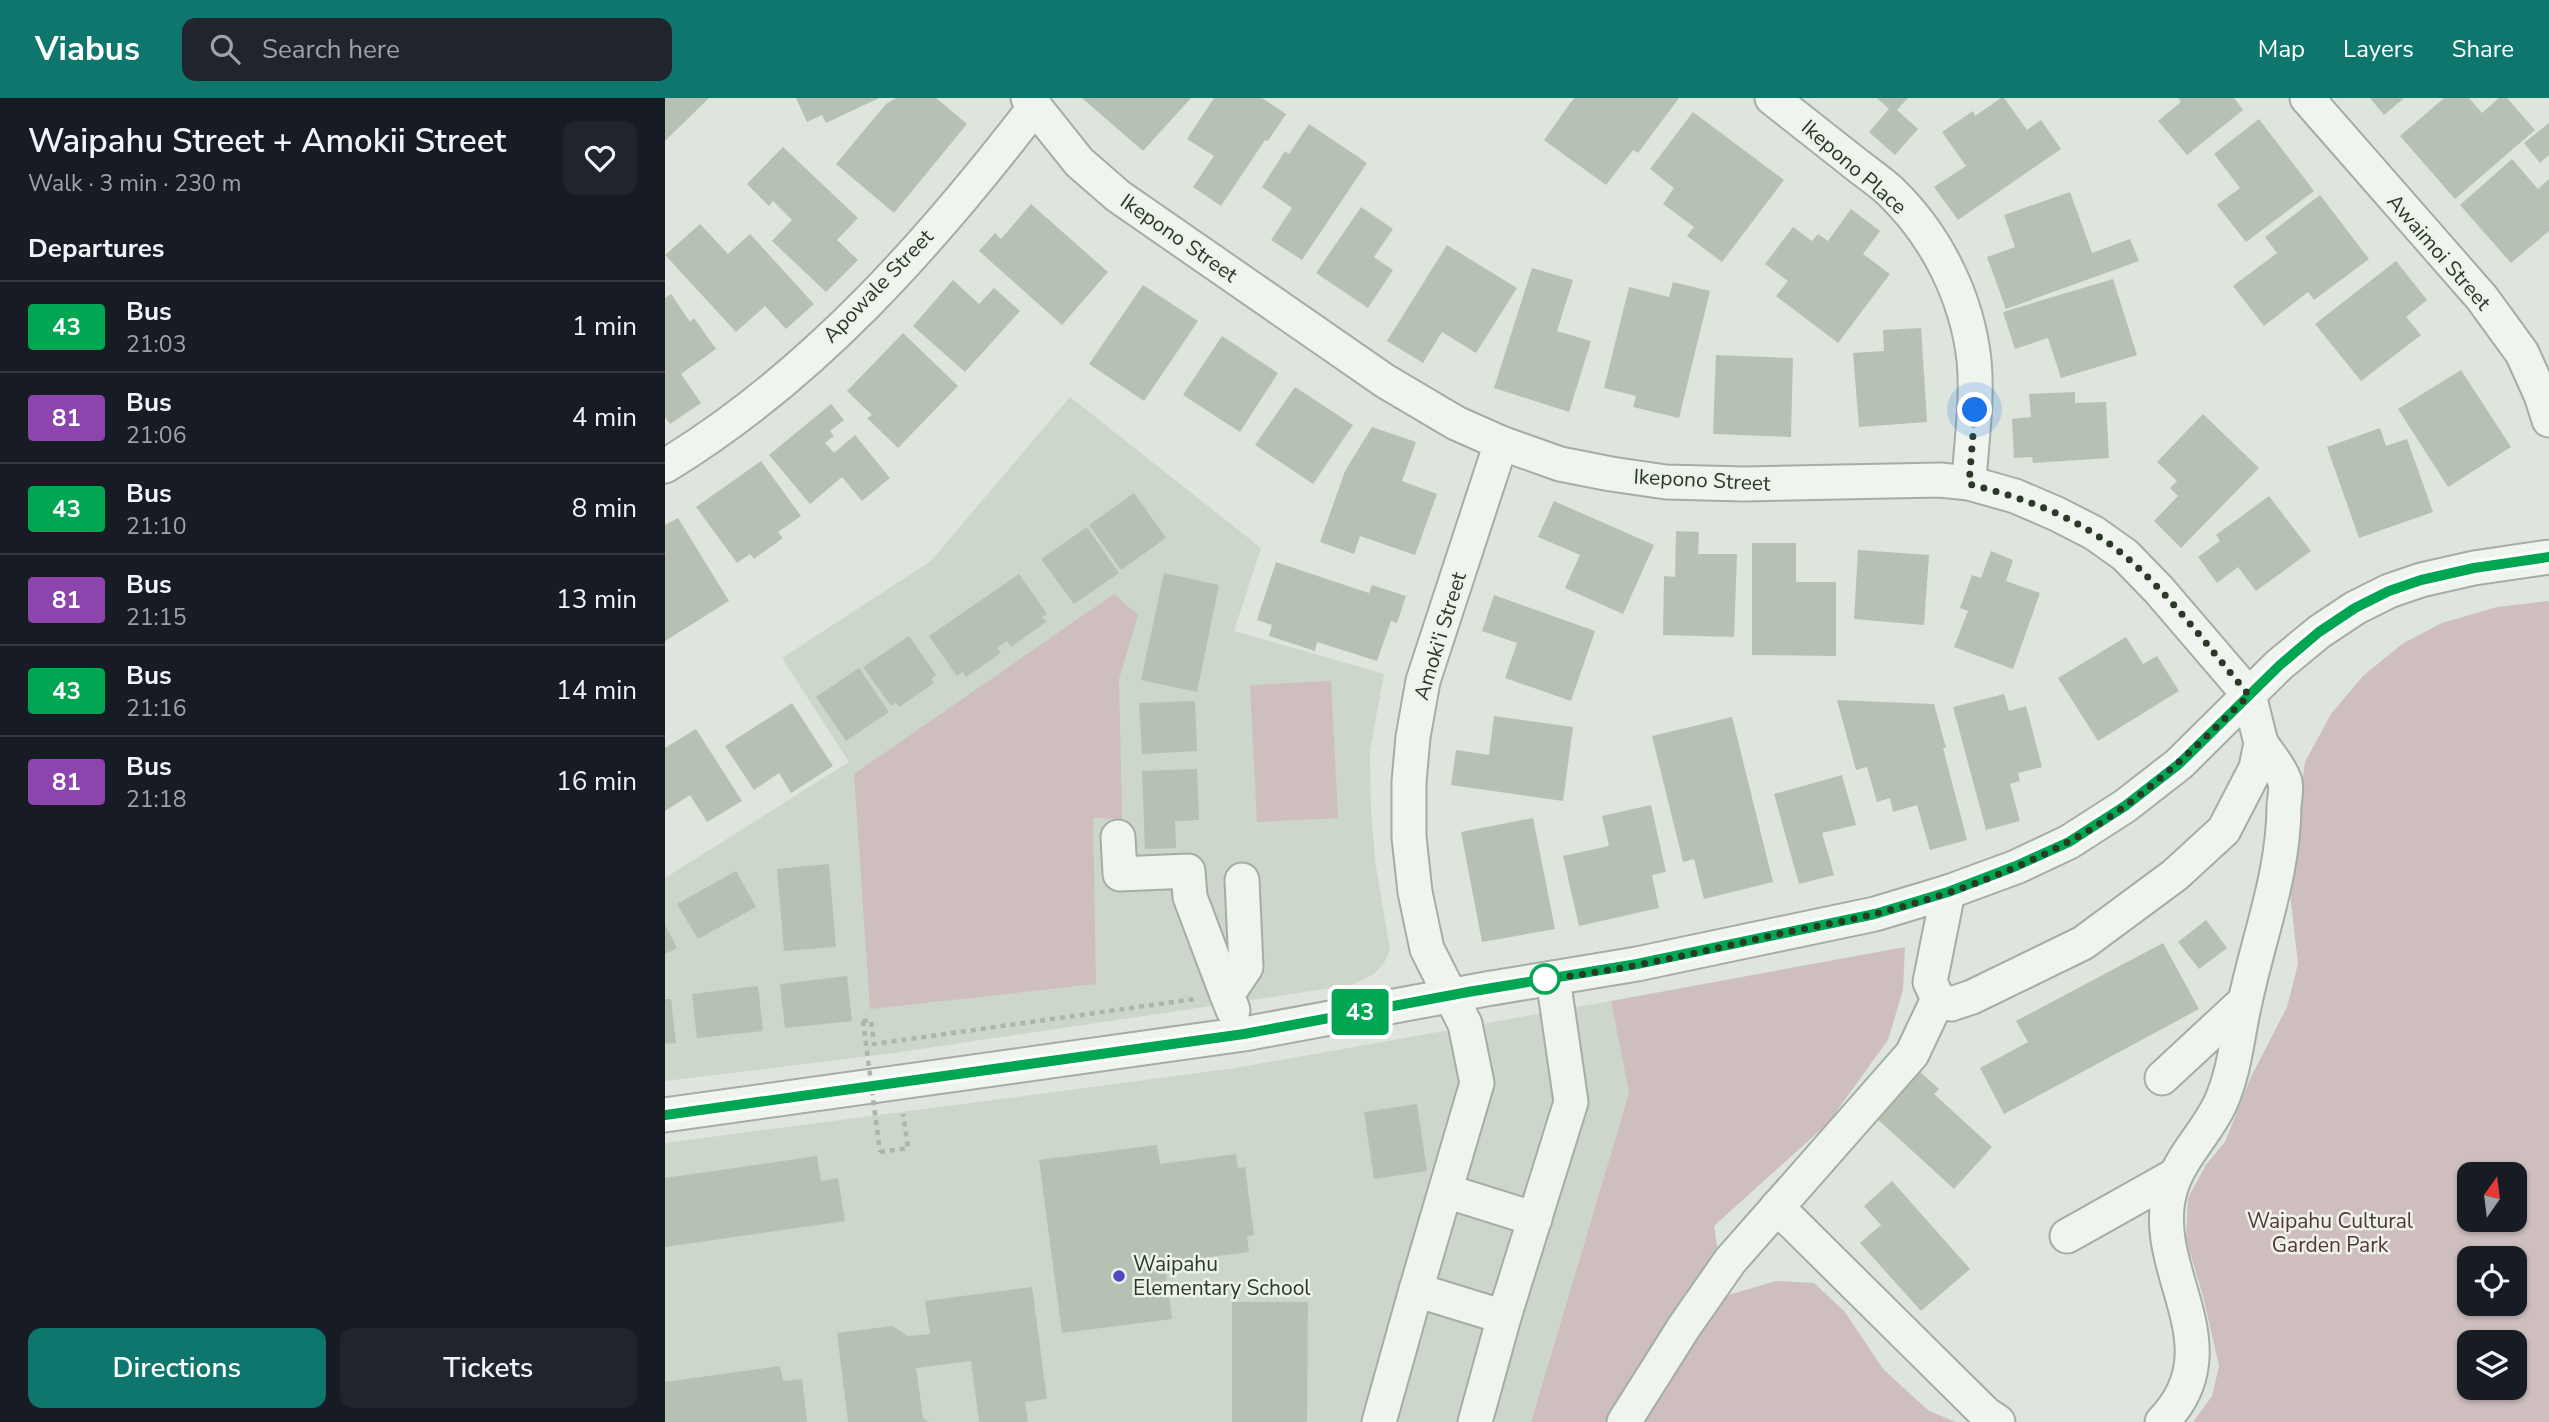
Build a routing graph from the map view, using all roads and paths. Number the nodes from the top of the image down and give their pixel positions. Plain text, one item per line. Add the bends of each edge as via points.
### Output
1 (1772, 98) edge
2 (2307, 98) edge
3 (1031, 103) edge
4 (2549, 420) edge
5 (1501, 443) junction
6 (665, 466) edge
7 (1969, 484) junction
8 (2549, 557) edge
9 (2249, 695) junction
10 (2261, 743) junction
11 (1118, 837) dead end
12 (1242, 880) dead end
13 (1948, 892) junction
14 (1552, 978) junction
15 (1227, 995) junction
16 (1450, 995) junction
17 (1938, 999) junction
18 (2245, 1002) junction
19 (1244, 1034) junction
20 (2162, 1078) dead end
21 (665, 1115) edge
22 (908, 1148) dead end
23 (2174, 1176) junction
24 (1446, 1191) junction
25 (1777, 1206) junction
26 (1535, 1219) junction
27 (2067, 1236) dead end
28 (1416, 1290) junction
29 (1504, 1317) junction
30 (1379, 1422) edge
31 (1475, 1422) edge
32 (1624, 1422) edge
33 (1998, 1422) edge
34 (2162, 1422) edge

1 - 7 street, Ikepono Place via 1890,191 1940,254 1955,286 1974,361
2 - 4 street, Awaimoi Street via 2482,298 2522,354
3 - 5 street, Ikepono Street via 1079,162 1118,196 1385,380 1456,424
3 - 6 street, Apowale Street via 956,203 868,304 769,393
5 - 7 street, Ikepono Street via 1560,464 1666,482 1940,480
5 - 16 street, Amoki'i Street via 1423,681 1413,737 1409,837 1415,892 1427,949
7 - 9 street, Ikepono Street via 2057,514 2125,555
8 - 9 street via 2474,568 2389,591 2319,632
9 - 10 street
9 - 13 street via 2179,764 2125,806 2069,842
10 - 17 street via 2256,768 2224,830 2175,875 2083,943 1972,997 1951,1004
10 - 18 street via 2285,780 2284,825 2273,898
11 - 15 street via 1120,874 1188,871 1190,897
12 - 15 street via 1246,967
13 - 14 street via 1875,914
13 - 17 street via 1930,982
14 - 16 street
14 - 26 street via 1571,1102
15 - 19 street
15 - 22 path, bridge via 874,1044 871,1020 863,1021 880,1152
16 - 19 street
16 - 24 street, Amoki'i Street via 1465,1024 1477,1083
17 - 25 street via 1912,1054
18 - 20 street
18 - 23 street via 2235,1061 2219,1105
19 - 21 street
23 - 27 street
23 - 34 street via 2168,1197 2167,1237 2192,1334 2186,1384 2178,1405
24 - 26 street
24 - 28 street, Amoki'i Street
25 - 32 street via 1730,1261
25 - 33 street
26 - 29 street
28 - 29 street
28 - 30 street, Amoki'i Street
29 - 31 street

